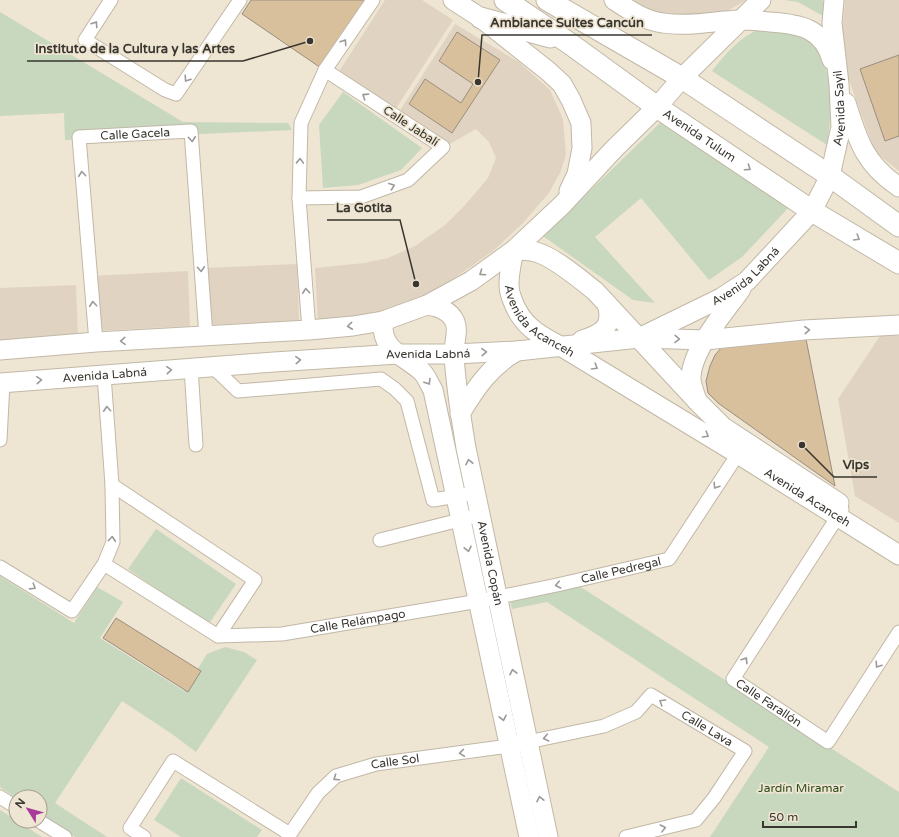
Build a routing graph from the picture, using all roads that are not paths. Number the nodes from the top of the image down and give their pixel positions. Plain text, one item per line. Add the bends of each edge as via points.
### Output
1 (111, 0) edge
2 (240, 0) edge
3 (373, 0) edge
4 (453, 0) edge
5 (505, 0) edge
6 (614, 0) edge
7 (762, 0) edge
8 (834, 0) edge
9 (555, 3) edge
10 (481, 18) junction
11 (740, 20) junction
12 (569, 43) junction
13 (325, 70) junction
14 (682, 78) junction
15 (840, 84) junction
16 (657, 107) junction
17 (830, 176) junction
18 (899, 187) edge
19 (299, 198) junction
20 (562, 205) junction
21 (812, 211) junction
22 (899, 226) edge
23 (514, 250) junction
24 (541, 254) junction
25 (899, 263) edge
26 (747, 281) junction
27 (509, 285) junction
28 (607, 304) junction
29 (427, 305) junction
30 (383, 321) junction
31 (899, 325) edge
32 (309, 330) junction
33 (206, 336) junction
34 (638, 338) junction
35 (705, 340) junction
36 (96, 342) junction
37 (562, 347) junction
38 (0, 350) edge
39 (517, 351) junction
40 (398, 354) junction
41 (454, 354) junction
42 (213, 366) junction
43 (191, 368) junction
44 (104, 375) junction
45 (1, 383) edge
46 (698, 402) junction
47 (460, 414) junction
48 (0, 440) edge
49 (196, 445) dead end
50 (738, 454) junction
51 (112, 484) junction
52 (475, 493) junction
53 (457, 497) junction
54 (841, 512) junction
55 (480, 515) junction
56 (462, 520) junction
57 (380, 540) dead end
58 (899, 542) edge
59 (899, 555) edge
60 (104, 564) junction
61 (0, 567) edge
62 (497, 598) junction
63 (479, 601) junction
64 (899, 632) edge
65 (218, 636) junction
66 (528, 742) junction
67 (509, 746) junction
68 (48, 827) edge
69 (289, 835) edge
70 (65, 837) edge
71 (144, 837) edge
72 (529, 837) edge
73 (548, 837) edge
74 (626, 837) edge

2 -> 1 street via 176,94 165,90 85,40
13 -> 3 street
4 - 10 street
5 - 12 main road, Avenida Tulum
6 - 11 street via 645,19 662,23 682,25
7 - 11 street
8 - 15 street, Avenida Sayil via 832,23
9 - 14 main road
10 - 12 main road
10 - 20 street via 548,71 562,84 572,100 581,123 582,148 578,174
11 - 14 street
11 - 15 street via 790,23 805,27 818,36 829,49
12 - 16 main road, Avenida Tulum
19 -> 13 street via 301,123
19 -> 13 street, Calle Jabalí via 361,197 408,180 443,147
14 - 16 street
14 - 17 main road
15 - 17 street, Avenida Sayil via 841,127
15 - 18 street via 858,140 871,163
16 - 20 street
16 -> 21 main road, Avenida Tulum
17 - 21 street, Avenida Sayil
17 - 22 main road
32 -> 19 street
20 - 23 street
21 -> 25 main road, Avenida Tulum
21 - 26 street, Avenida Labná
23 - 24 street, Avenida Acanceh
23 - 27 street, Avenida Acanceh
23 -> 29 street via 471,281
24 - 27 street via 524,260 518,266
24 - 28 street, Avenida Acanceh via 596,291
26 - 34 street, Avenida Labná via 721,298
26 - 35 street
27 - 37 street, Avenida Acanceh via 515,307 527,325
28 - 34 street, Avenida Acanceh
28 - 37 street via 609,322 603,330 595,336
29 - 30 street
29 - 41 street, Avenida Copán via 445,310 456,323
30 -> 32 street
30 - 40 street, Avenida Copán via 386,339
35 -> 31 street via 804,330
32 - 33 street
33 -> 36 street
36 -> 33 street, Calle Gacela via 79,137 191,131
34 -> 35 street
34 - 37 street, Avenida Labná
34 - 46 street, Avenida Acanceh
35 - 46 street via 692,374 692,387
36 - 38 street
37 - 39 street, Avenida Labná
37 -> 50 street, Avenida Acanceh
41 -> 39 street, Avenida Labná
39 - 47 street via 499,363 480,382
40 - 41 street, Avenida Labná
42 -> 40 street, Avenida Labná
40 -> 53 street, Avenida Copán via 421,371 433,390
41 - 47 street, Avenida Copán
42 - 43 street, Avenida Labná
42 - 53 street via 238,391 382,379 407,401 433,500
44 -> 43 street, Avenida Labná
43 - 49 street
45 -> 44 street, Avenida Labná
51 -> 44 street
45 - 48 street
46 - 54 street, Avenida Acanceh via 723,427
52 -> 47 street, Avenida Copán
50 - 54 street, Avenida Acanceh
50 -> 62 street, Calle Pedregal via 669,559
60 -> 51 street via 113,542
51 - 65 street via 255,580
52 - 53 street
52 - 55 street, Avenida Copán
53 - 56 street, Avenida Copán
54 - 58 street, Avenida Acanceh
54 - 59 street, Avenida Acanceh
64 -> 54 street, Calle Farallón via 828,742 733,679
55 - 56 street
55 - 62 street, Avenida Copán
56 - 57 street
56 -> 63 street, Avenida Copán
61 -> 60 street via 72,611
60 - 65 street
62 - 63 street, Calle Relámpago
66 -> 62 street, Avenida Copán
63 - 65 street, Calle Relámpago via 282,634
63 -> 67 street, Avenida Copán
66 - 67 street, Calle Sol
73 -> 66 street, Avenida Copán
74 -> 66 street, Calle Lava via 696,820 745,752 651,695 636,712 604,726
67 -> 69 street, Calle Sol via 376,764 336,776 318,794
67 - 72 street, Avenida Copán
68 - 70 street
69 - 71 street, Calle Sol via 172,760 130,828

